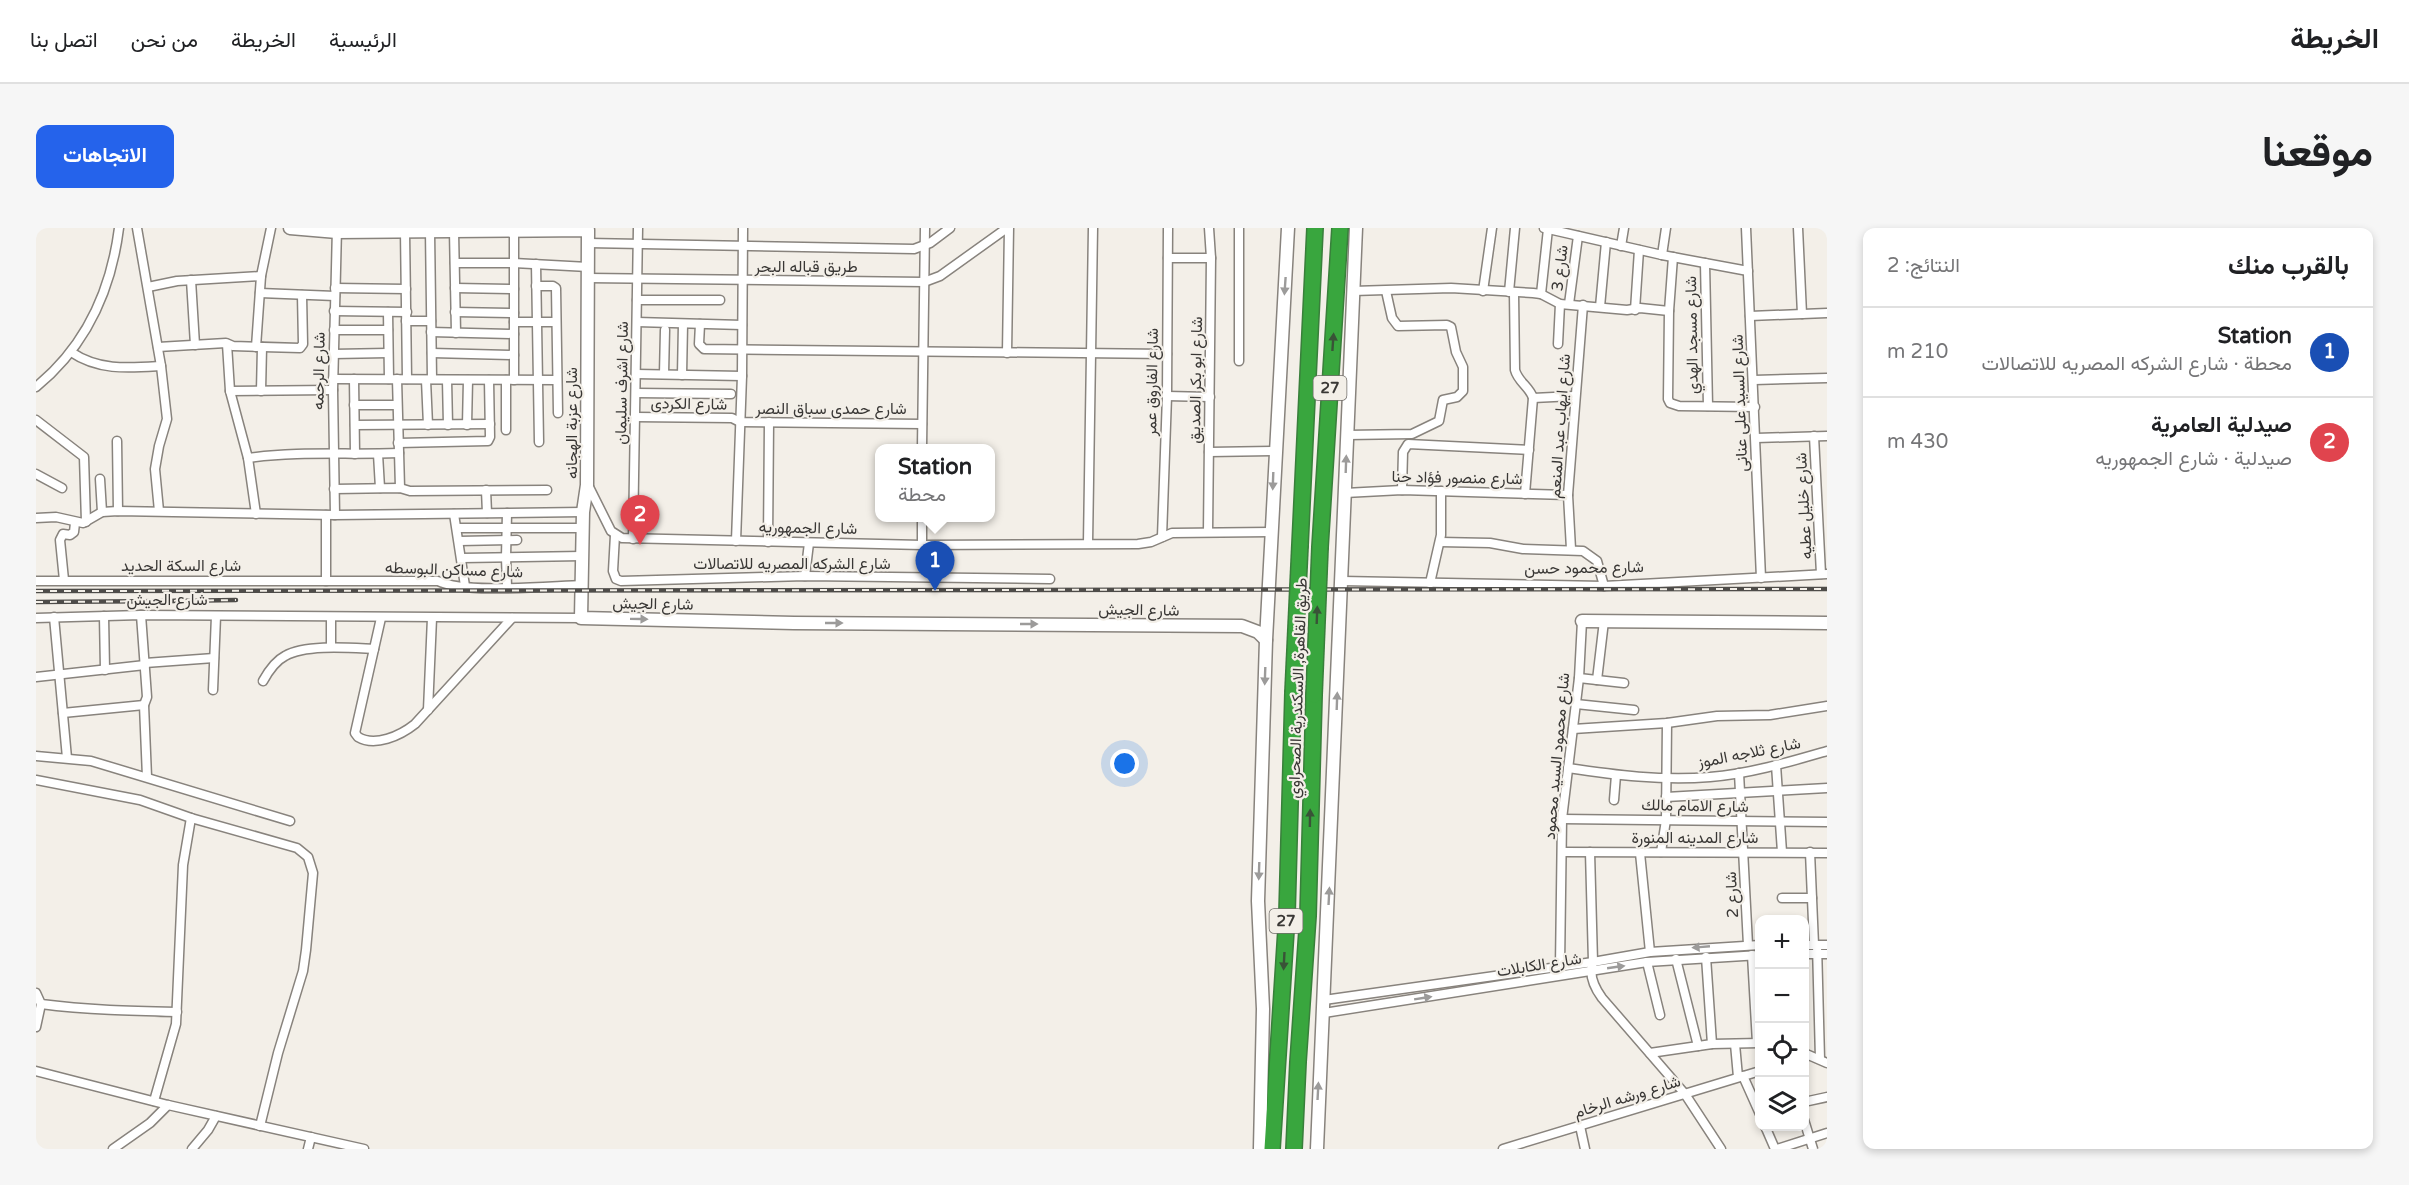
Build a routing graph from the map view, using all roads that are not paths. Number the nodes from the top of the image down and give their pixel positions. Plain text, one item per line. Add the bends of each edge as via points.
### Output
1 (119, 228) edge
2 (137, 228) edge
3 (271, 228) edge
4 (290, 228) edge
5 (638, 228) edge
6 (743, 228) edge
7 (925, 228) edge
8 (950, 228) edge
9 (1008, 228) edge
10 (1093, 228) edge
11 (1168, 228) edge
12 (1209, 228) edge
13 (1239, 228) edge
14 (1288, 228) edge
15 (1315, 228) edge
16 (1340, 228) edge
17 (1356, 228) edge
18 (1492, 228) edge
19 (1515, 228) edge
20 (1624, 228) edge
21 (1666, 228) edge
22 (1746, 228) edge
23 (1798, 228) edge
24 (474, 229) edge
25 (514, 229) edge
26 (1546, 229) edge
27 (337, 230) edge
28 (401, 230) edge
29 (434, 230) edge
30 (454, 231) junction
31 (588, 234) edge
32 (1578, 236) junction
33 (1606, 242) junction
34 (638, 244) junction
35 (743, 245) junction
36 (925, 246) junction
37 (1621, 246) junction
38 (1639, 250) junction
39 (1662, 255) junction
40 (1168, 258) junction
41 (1211, 258) junction
42 (1673, 258) junction
43 (455, 263) junction
44 (514, 263) junction
45 (1705, 263) junction
46 (536, 264) junction
47 (1748, 271) junction
48 (588, 272) junction
49 (261, 276) junction
50 (638, 279) junction
51 (191, 280) junction
52 (743, 280) junction
53 (924, 282) junction
54 (536, 286) junction
55 (148, 287) junction
56 (455, 288) junction
57 (406, 289) junction
58 (514, 289) junction
59 (1353, 291) junction
60 (1386, 291) junction
61 (1483, 291) junction
62 (335, 292) junction
63 (1512, 292) junction
64 (260, 293) junction
65 (1541, 294) junction
66 (302, 295) junction
67 (637, 300) junction
68 (720, 300) dead end
69 (1564, 304) junction
70 (1582, 305) junction
71 (1600, 307) junction
72 (1635, 310) junction
73 (334, 311) junction
74 (1669, 311) junction
75 (388, 312) junction
76 (407, 312) junction
77 (455, 312) junction
78 (1827, 313) edge
79 (1802, 314) junction
80 (1750, 316) junction
81 (514, 318) junction
82 (406, 321) junction
83 (431, 321) junction
84 (537, 322) junction
85 (556, 322) junction
86 (637, 322) junction
87 (683, 324) junction
88 (700, 324) junction
89 (742, 325) junction
90 (334, 330) junction
91 (388, 330) junction
92 (665, 330) dead end
93 (431, 332) junction
94 (456, 333) junction
95 (514, 334) junction
96 (227, 344) junction
97 (1558, 344) dead end
98 (195, 345) junction
99 (158, 347) junction
100 (259, 347) junction
101 (742, 350) junction
102 (71, 352) junction
103 (923, 352) junction
104 (388, 353) junction
105 (432, 353) junction
106 (1007, 353) junction
107 (333, 354) junction
108 (1092, 354) junction
109 (1167, 354) junction
110 (514, 355) junction
111 (1239, 361) dead end
112 (161, 366) junction
113 (636, 374) junction
114 (664, 375) junction
115 (682, 375) junction
116 (742, 376) junction
117 (1827, 378) edge
118 (333, 379) junction
119 (354, 379) junction
120 (393, 379) junction
121 (407, 379) junction
122 (429, 380) junction
123 (447, 380) junction
124 (468, 380) junction
125 (489, 380) junction
126 (510, 380) junction
127 (538, 380) junction
128 (557, 380) junction
129 (1754, 380) junction
130 (36, 387) edge
131 (333, 390) junction
132 (230, 391) junction
133 (261, 391) junction
134 (636, 393) junction
135 (731, 393) dead end
136 (1167, 396) junction
137 (1574, 396) junction
138 (1210, 397) junction
139 (1533, 398) junction
140 (354, 405) junction
141 (397, 405) junction
142 (1708, 406) junction
143 (1755, 407) junction
144 (558, 412) dead end
145 (635, 417) junction
146 (36, 420) edge
147 (741, 422) junction
148 (769, 422) junction
149 (448, 424) junction
150 (467, 424) junction
151 (490, 424) junction
152 (922, 424) junction
153 (354, 425) junction
154 (398, 425) junction
155 (428, 425) junction
156 (506, 430) dead end
157 (1347, 435) junction
158 (1814, 436) junction
159 (1827, 436) edge
160 (1755, 438) junction
161 (117, 441) dead end
162 (539, 442) dead end
163 (922, 444) edge
164 (398, 448) junction
165 (1529, 450) junction
166 (1275, 451) junction
167 (1209, 452) junction
168 (355, 454) junction
169 (378, 454) junction
170 (333, 455) junction
171 (248, 458) junction
172 (36, 474) edge
173 (100, 479) dead end
174 (587, 485) junction
175 (62, 488) dead end
176 (380, 488) junction
177 (400, 488) junction
178 (334, 489) junction
179 (486, 490) junction
180 (547, 490) dead end
181 (1402, 490) junction
182 (1441, 490) junction
183 (1345, 493) junction
184 (1525, 494) junction
185 (1568, 495) junction
186 (118, 511) junction
187 (159, 511) junction
188 (102, 512) junction
189 (583, 512) junction
190 (487, 513) junction
191 (507, 513) junction
192 (256, 514) junction
193 (454, 514) junction
194 (330, 515) junction
195 (36, 518) edge
196 (86, 522) junction
197 (922, 522) edge
198 (75, 523) junction
199 (457, 528) junction
200 (507, 528) junction
201 (583, 528) junction
202 (1208, 532) junction
203 (1271, 532) junction
204 (615, 535) junction
205 (1162, 537) junction
206 (633, 539) junction
207 (506, 540) junction
208 (517, 540) dead end
209 (459, 541) junction
210 (736, 541) junction
211 (768, 542) junction
212 (1440, 542) junction
213 (809, 543) junction
214 (1088, 543) junction
215 (922, 545) junction
216 (1570, 549) junction
217 (582, 556) junction
218 (506, 557) junction
219 (462, 558) junction
220 (1824, 574) edge
221 (805, 576) junction
222 (1761, 578) junction
223 (1050, 579) dead end
224 (64, 580) junction
225 (36, 581) edge
226 (326, 581) junction
227 (1342, 581) junction
228 (1430, 584) junction
229 (582, 585) junction
230 (465, 586) junction
231 (1604, 586) junction
232 (507, 587) junction
233 (141, 615) junction
234 (104, 616) junction
235 (216, 616) junction
236 (54, 617) junction
237 (331, 617) junction
238 (36, 618) edge
239 (381, 618) junction
240 (432, 618) junction
241 (512, 618) junction
242 (581, 618) junction
243 (1582, 621) joint
244 (1604, 621) junction
245 (1827, 622) edge
246 (1266, 640) junction
247 (331, 647) junction
248 (374, 649) junction
249 (214, 658) junction
250 (145, 664) junction
251 (105, 670) junction
252 (59, 675) junction
253 (36, 677) edge
254 (1579, 678) junction
255 (1597, 680) junction
256 (262, 681) dead end
257 (1624, 683) dead end
258 (213, 690) dead end
259 (1576, 704) junction
260 (144, 705) junction
261 (1827, 706) edge
262 (428, 710) junction
263 (1634, 710) dead end
264 (63, 713) junction
265 (1668, 723) junction
266 (1573, 729) junction
267 (1827, 752) edge
268 (36, 756) edge
269 (67, 758) junction
270 (1776, 765) junction
271 (1568, 768) junction
272 (1739, 773) junction
273 (1616, 775) junction
274 (147, 777) junction
275 (1666, 779) junction
276 (36, 780) edge
277 (1827, 788) edge
278 (1779, 791) junction
279 (1740, 793) junction
280 (1666, 797) junction
281 (1614, 800) dead end
282 (191, 818) junction
283 (1562, 819) junction
284 (1666, 820) junction
285 (290, 821) dead end
286 (1742, 821) junction
287 (1781, 821) junction
288 (1827, 822) edge
289 (1563, 852) junction
290 (1590, 852) junction
291 (1661, 852) junction
292 (1744, 852) junction
293 (1782, 852) junction
294 (1810, 852) junction
295 (1640, 853) junction
296 (1827, 853) edge
297 (1782, 898) dead end
298 (1812, 898) junction
299 (1748, 945) junction
300 (1755, 945) edge
301 (1827, 945) edge
302 (1813, 947) edge
303 (1650, 952) junction
304 (1827, 954) edge
305 (1755, 955) edge
306 (1706, 957) junction
307 (1676, 959) junction
308 (1647, 962) junction
309 (1560, 966) junction
310 (1592, 966) junction
311 (1756, 969) edge
312 (1394, 990) junction
313 (36, 993) edge
314 (1324, 1000) junction
315 (1396, 1002) junction
316 (42, 1004) junction
317 (177, 1012) junction
318 (1324, 1013) junction
319 (1660, 1015) dead end
320 (1758, 1023) edge
321 (36, 1027) edge
322 (1755, 1043) edge
323 (1712, 1044) junction
324 (1735, 1044) junction
325 (1698, 1046) junction
326 (1650, 1053) junction
327 (1809, 1055) edge
328 (1824, 1061) edge
329 (36, 1071) edge
330 (1755, 1072) edge
331 (1741, 1076) junction
332 (1685, 1094) junction
333 (1827, 1096) edge
334 (154, 1101) junction
335 (1809, 1101) edge
336 (168, 1104) junction
337 (1755, 1104) edge
338 (216, 1116) junction
339 (260, 1126) junction
340 (1580, 1126) junction
341 (1767, 1131) edge
342 (1807, 1131) edge
343 (1827, 1133) edge
344 (311, 1137) junction
345 (1809, 1137) junction
346 (1529, 1146) edge
347 (1262, 1148) edge
348 (113, 1149) edge
349 (192, 1149) edge
350 (308, 1149) edge
351 (364, 1149) edge
352 (1294, 1149) edge
353 (1317, 1149) edge
354 (1503, 1149) edge
355 (1585, 1149) edge
356 (1720, 1149) edge
357 (1776, 1149) edge
358 (1813, 1149) edge

1 - 102 street via 107,288 93,320
2 - 55 street
3 - 49 street
4 - 27 street
5 - 34 street, شارع اشرف سليمان
6 - 35 street
7 - 36 street
8 - 36 street
9 - 53 street, طريق قباله البحر via 940,276
9 - 106 street
10 - 108 street
11 - 40 street, شارع الفاروق عمر
12 - 41 street, شارع ابو بكر الصديق
13 - 111 street
14 -> 166 street
15 -> 347 highway, طريق القاهرة, الاسكندرية الصحراوي / 27, bridge via 1293,693 1287,914
352 -> 16 highway, طريق القاهرة, الاسكندرية الصحراوي / 27, bridge via 1308,916 1320,547
17 - 59 street
18 - 61 street
19 - 63 street
20 - 37 street
21 - 39 street
22 - 47 street, شارع السيد على عنانى
23 - 79 street
24 - 25 street
24 - 30 street
25 - 31 street
25 - 44 street
26 - 32 street
26 - 65 street
27 - 28 street
27 - 62 street, شارع الرحمه
28 - 29 street
28 - 57 street
29 - 30 street
29 - 83 street
30 - 43 street
31 - 34 street, طريق قباله البحر
31 - 48 street, شارع عزبة الهجانه
32 - 33 street
32 - 69 street, شارع 3
33 - 37 street
33 - 71 street
34 - 35 street, طريق قباله البحر
34 - 50 street, شارع اشرف سليمان
35 - 36 street, طريق قباله البحر via 914,249
35 - 52 street
36 - 53 street
37 - 38 street
38 - 39 street
38 - 72 street
39 - 42 street
40 - 41 street
40 - 109 street, شارع الفاروق عمر
41 - 138 street, شارع ابو بكر الصديق
42 - 45 street
42 - 74 street
43 - 44 street, طريق قباله البحر
43 - 56 street
44 - 46 street, طريق قباله البحر
44 - 58 street
45 - 47 street
45 - 142 street, شارع مسجد الهدي
46 - 48 street, طريق قباله البحر
46 - 54 street
47 - 80 street, شارع السيد على عنانى
48 - 50 street, طريق قباله البحر
48 - 174 street, شارع عزبة الهجانه
49 - 51 street
49 - 64 street
50 - 52 street, طريق قباله البحر
50 - 67 street, شارع اشرف سليمان
51 - 55 street
51 - 98 street
52 - 53 street, طريق قباله البحر
52 - 89 street
53 - 103 street
54 - 84 street
54 - 85 street via 556,288
55 - 99 street
56 - 58 street
56 - 77 street
57 - 62 street
57 - 76 street
58 - 81 street
59 - 60 street
59 - 157 street
60 - 61 street
60 - 157 street via 1392,318 1398,326 1451,327 1463,367 1463,391 1460,396 1443,400 1438,421 1412,434
61 - 63 street
62 - 66 street
62 - 73 street, شارع الرحمه
63 - 65 street
63 - 139 street via 1515,370
64 - 66 street
64 - 100 street
65 - 69 street
66 - 100 street via 302,346
67 - 68 street
67 - 86 street, شارع اشرف سليمان
69 - 70 street
69 - 97 street, شارع 3
70 - 71 street
70 - 137 street, شارع ايهاب عبد المنعم
71 - 72 street
72 - 74 street
73 - 75 street
73 - 90 street, شارع الرحمه
74 - 142 street via 1668,399 1674,405
75 - 76 street
75 - 91 street
76 - 82 street
77 - 81 street
77 - 94 street
78 - 79 street
79 - 80 street
80 - 129 street, شارع السيد على عنانى
81 - 84 street
81 - 95 street
82 - 83 street
82 - 121 street
83 - 93 street
84 - 85 street
84 - 127 street
85 - 128 street
86 - 87 street
86 - 113 street, شارع اشرف سليمان
87 - 88 street
87 - 115 street
88 - 89 street
88 - 101 street via 702,348
89 - 101 street
90 - 91 street
90 - 107 street, شارع الرحمه
91 - 104 street
92 - 114 street
93 - 94 street
93 - 105 street
94 - 95 street
95 - 110 street
96 - 98 street
96 - 100 street
96 - 132 street
98 - 99 street
99 - 112 street
100 - 133 street
101 - 103 street
101 - 116 street
102 - 112 street via 106,367
102 - 130 street
103 - 106 street
103 - 152 street
104 - 107 street
104 - 120 street
105 - 110 street
105 - 122 street
106 - 108 street
107 - 118 street, شارع الرحمه
108 - 109 street
108 - 214 street
109 - 136 street, شارع الفاروق عمر
110 - 126 street
112 - 187 street via 167,419 155,469
113 - 114 street
113 - 134 street, شارع اشرف سليمان
114 - 115 street
115 - 116 street
116 - 147 street
117 - 129 street
118 - 119 street
118 - 131 street, شارع الرحمه
119 - 120 street
119 - 140 street
120 - 121 street
120 - 141 street
121 - 122 street
122 - 123 street
122 - 155 street
123 - 124 street
123 - 149 street
124 - 125 street
124 - 150 street
125 - 126 street
125 - 151 street
126 - 127 street
126 - 156 street
127 - 128 street
127 - 162 street
128 - 144 street
129 - 143 street, شارع السيد على عنانى
131 - 133 street
131 - 170 street, شارع الرحمه
132 - 133 street
132 - 171 street
134 - 135 street
134 - 145 street, شارع اشرف سليمان
136 - 138 street
136 - 205 street, شارع الفاروق عمر
137 - 139 street
137 - 185 street, شارع ايهاب عبد المنعم
138 - 167 street, شارع ابو بكر الصديق
139 - 165 street
140 - 141 street
140 - 153 street
141 - 154 street
142 - 143 street
143 - 160 street, شارع السيد على عنانى
145 - 147 street, شارع الكردى via 732,418
145 - 206 street, شارع اشرف سليمان
146 - 196 street via 84,457
147 - 148 street, شارع حمدى سباق النصر
147 - 210 street
148 - 152 street, شارع حمدى سباق النصر
148 - 211 street
149 - 150 street
149 - 155 street
150 - 151 street
151 - 164 street via 486,442
152 - 163 street
153 - 154 street
153 - 168 street
154 - 155 street
154 - 164 street
183 -> 157 street
158 - 159 street
158 - 160 street
158 - 220 street, شارع خليل عطيه
160 - 222 street, شارع السيد على عنانى
161 - 186 street
164 - 169 street
164 - 177 street
165 - 181 street via 1408,444 1403,452
165 - 184 street
166 - 167 street
166 -> 203 street
167 - 202 street, شارع ابو بكر الصديق
168 - 169 street
168 - 170 street
169 - 176 street
170 - 171 street via 296,453
170 - 178 street, شارع الرحمه
171 - 192 street
172 - 175 street
173 - 188 street
174 - 189 street, شارع عزبة الهجانه
174 - 204 street
176 - 177 street
176 - 178 street
177 - 179 street
178 - 194 street, شارع الرحمه
179 - 180 street
179 - 190 street
181 - 182 street, شارع منصور فؤاد حنا
181 - 183 street, شارع منصور فؤاد حنا
182 - 184 street, شارع منصور فؤاد حنا
182 - 212 street
183 - 227 street
184 - 185 street, شارع منصور فؤاد حنا
185 - 216 street, شارع ايهاب عبد المنعم
186 - 187 street
186 - 188 street
187 - 192 street
188 - 196 street
189 - 191 street
189 - 201 street, شارع عزبة الهجانه
190 - 191 street
190 - 193 street
191 - 200 street
192 - 194 street
193 - 194 street
193 - 199 street
194 - 226 street, شارع الرحمه
195 - 198 street via 56,517
196 - 198 street
197 - 215 street
198 - 224 street via 74,532 63,534 60,540
199 - 200 street
199 - 209 street
200 - 201 street
200 - 207 street
201 - 217 street, شارع عزبة الهجانه
202 - 203 street, شارع الجمهوريه
202 - 205 street, شارع الجمهوريه
203 - 246 street
204 - 206 street, شارع الجمهوريه
204 - 221 street, شارع الشركه المصريه للاتصالات via 612,571 621,581
205 - 214 street, شارع الجمهوريه via 1144,544
206 - 210 street, شارع الجمهوريه
207 - 208 street
207 - 209 street
207 - 218 street
209 - 219 street
210 - 211 street, شارع الجمهوريه
211 - 213 street, شارع الجمهوريه
212 - 216 street
212 - 228 street
213 - 215 street, شارع الجمهوريه
213 - 221 street
214 - 215 street, شارع الجمهوريه
216 - 231 street via 1593,556
217 - 218 street
217 - 229 street, شارع عزبة الهجانه
218 - 219 street
218 - 232 street
219 - 230 street
220 - 222 street, شارع محمود حسن
221 - 223 street, شارع الشركه المصريه للاتصالات
222 - 231 street, شارع محمود حسن
224 - 225 street, شارع السكة الحديد
224 - 226 street, شارع السكة الحديد
226 - 230 street, شارع مساكن البوسطه via 438,581
227 - 228 street, شارع محمود حسن
314 -> 227 street
228 - 231 street, شارع محمود حسن
229 - 232 street, شارع مساكن البوسطه
229 - 242 street, شارع عزبة الهجانه
230 - 232 street, شارع مساكن البوسطه
233 - 234 street, شارع الجيش
233 - 235 street, شارع الجيش
233 - 250 street
234 - 236 street, شارع الجيش
234 - 251 street
235 - 237 street, شارع الجيش
235 - 249 street
236 - 238 street, شارع الجيش
236 - 252 street
237 - 239 street, شارع الجيش
237 - 247 street
239 - 240 street, شارع الجيش
239 - 248 street
240 - 241 street, شارع الجيش
240 - 262 street
241 - 242 street, شارع الجيش
241 - 262 street
242 -> 246 street, شارع الجيش via 1242,626
243 - 244 street
243 - 254 street, شارع محمود السيد محمود
244 - 245 street
244 - 255 street
246 -> 347 street via 1258,902 1263,1010
247 - 248 street
247 - 256 street via 284,656
248 - 262 street via 355,730 358,737 370,741 401,734
249 - 250 street
249 - 258 street
250 - 251 street
250 - 260 street
251 - 252 street
252 - 253 street
252 - 264 street
254 - 255 street
254 - 259 street, شارع محمود السيد محمود
255 - 257 street
259 - 263 street
259 - 266 street, شارع محمود السيد محمود
260 - 264 street
260 - 274 street
261 - 265 street
264 - 269 street
265 - 266 street
265 - 275 street
266 - 271 street, شارع محمود السيد محمود
267 - 270 street, شارع ثلاجه الموز
268 - 269 street
269 - 274 street
270 - 272 street, شارع ثلاجه الموز
270 - 278 street
271 - 273 street, شارع ثلاجه الموز
271 - 283 street, شارع محمود السيد محمود
272 - 275 street, شارع ثلاجه الموز
272 - 279 street, شارع 2
273 - 275 street, شارع ثلاجه الموز
273 - 281 street
274 - 285 street
275 - 280 street
276 - 282 street via 140,800
277 - 278 street
278 - 279 street
278 - 287 street
279 - 280 street
279 - 286 street, شارع 2
280 - 284 street
282 - 317 street via 183,865
282 - 339 street via 297,848 308,857 312,873 303,971
283 - 284 street, شارع الامام مالك
283 - 289 street, شارع محمود السيد محمود
284 - 286 street, شارع الامام مالك
284 - 291 street
286 - 287 street, شارع الامام مالك
286 - 292 street, شارع 2
287 - 288 street, شارع الامام مالك
287 - 293 street
289 - 290 street, شارع المدينه المنورة
289 - 309 street, شارع محمود السيد محمود
290 - 295 street, شارع المدينه المنورة
290 - 310 street
291 - 292 street, شارع المدينه المنورة
291 - 295 street, شارع المدينه المنورة
292 - 293 street, شارع المدينه المنورة
292 - 299 street, شارع 2
293 - 294 street, شارع المدينه المنورة
294 - 296 street, شارع المدينه المنورة
294 - 298 street
295 - 303 street
297 - 298 street
298 - 302 street
299 - 300 street, شارع الكابلات
299 -> 303 street, شارع الكابلات
301 - 302 street
302 - 304 street
302 - 328 street
303 - 310 street, شارع الكابلات
305 - 306 street, شارع الكابلات
306 - 307 street, شارع الكابلات
306 - 323 street
307 - 308 street, شارع الكابلات
307 - 325 street
310 -> 308 street, شارع الكابلات
308 - 319 street
309 - 310 street, شارع الكابلات
309 - 312 street, شارع الكابلات
315 -> 310 street, شارع الكابلات
310 - 326 street via 1594,986 1602,998
311 - 320 street
312 - 314 street, شارع الكابلات
312 - 315 street
313 - 316 street
314 - 318 street
315 - 318 street, شارع الكابلات
316 - 317 street via 90,1010
316 - 321 street
317 - 334 street
353 -> 318 street
322 - 324 street
323 - 324 street
323 - 325 street
324 - 331 street
325 - 326 street
326 - 332 street
327 - 328 street
329 - 334 street
330 - 331 street, شارع ورشه الرخام
331 - 332 street, شارع ورشه الرخام
331 - 337 street
332 - 340 street, شارع ورشه الرخام
332 - 356 street
333 - 335 street
334 - 336 street
336 - 338 street
336 - 348 street via 150,1123
338 - 339 street
338 - 349 street
339 - 344 street
340 - 346 street, شارع ورشه الرخام
340 - 355 street
341 - 357 street
342 - 345 street
343 - 345 street
344 - 350 street
344 - 351 street
345 - 357 street
345 - 358 street
346 - 354 street, شارع ورشه الرخام

